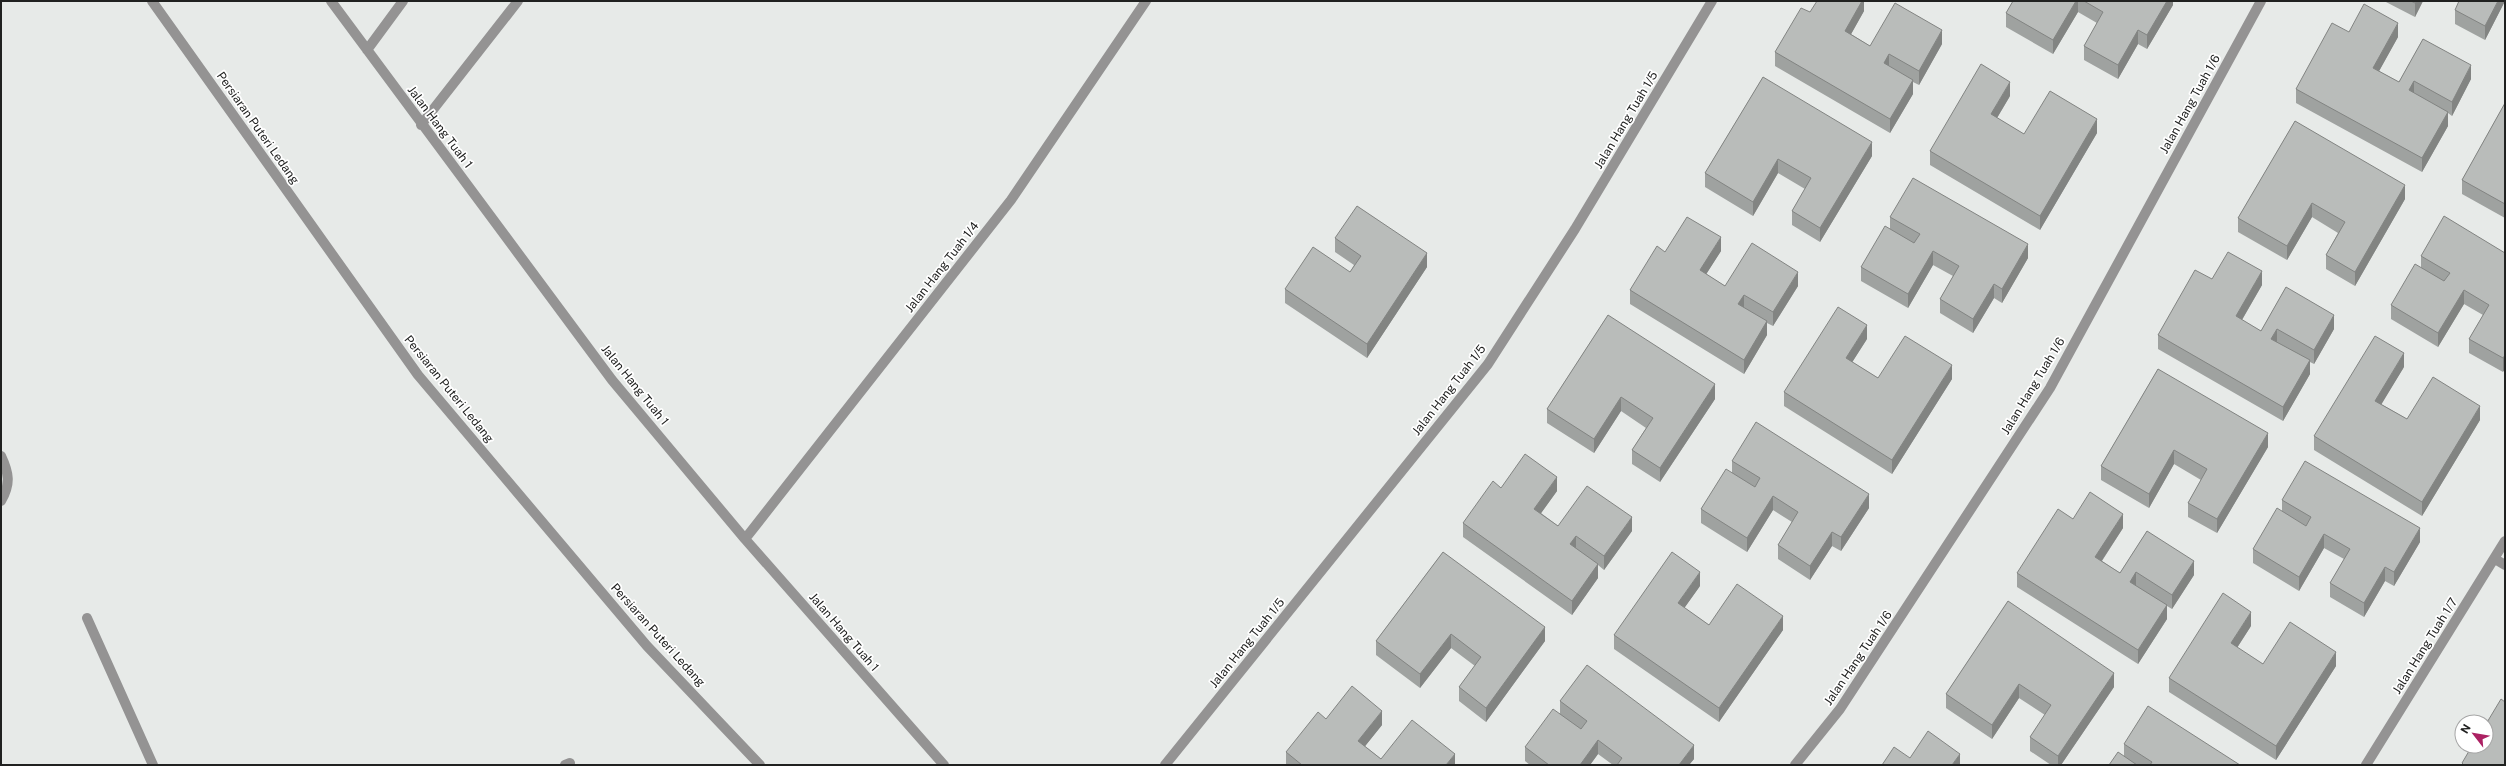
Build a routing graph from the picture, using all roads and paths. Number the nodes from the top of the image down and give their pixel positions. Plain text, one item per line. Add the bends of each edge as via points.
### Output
1 (152, 1) edge
2 (331, 1) edge
3 (403, 1) edge
4 (518, 1) edge
5 (1146, 1) edge
6 (1712, 1) edge
7 (2261, 1) edge
8 (367, 50) junction
9 (421, 125) junction
10 (1, 456) edge
11 (1, 501) edge
12 (745, 539) junction
13 (2505, 541) edge
14 (2495, 559) junction
15 (2505, 565) edge
16 (87, 618) dead end
17 (153, 765) edge
18 (760, 765) edge
19 (944, 765) edge
20 (1165, 765) edge
21 (1795, 765) edge
22 (2366, 765) edge

1 - 18 street, Persiaran Puteri Ledang via 418,375 647,646
2 - 8 street, Jalan Hang Tuah 1
3 - 8 street
4 - 9 street
5 - 12 street, Jalan Hang Tuah 1/4 via 1011,200
6 - 20 street, Jalan Hang Tuah 1/5 via 1575,229 1488,364
7 - 21 street, Jalan Hang Tuah 1/6 via 2050,388 1840,709
8 - 9 street, Jalan Hang Tuah 1
9 - 12 street, Jalan Hang Tuah 1 via 612,380
10 - 11 street via 9,480 7,492
12 - 19 street, Jalan Hang Tuah 1
13 - 14 street, Jalan Hang Tuah 1/7
14 - 15 street
14 - 22 street, Jalan Hang Tuah 1/7
16 - 17 street

